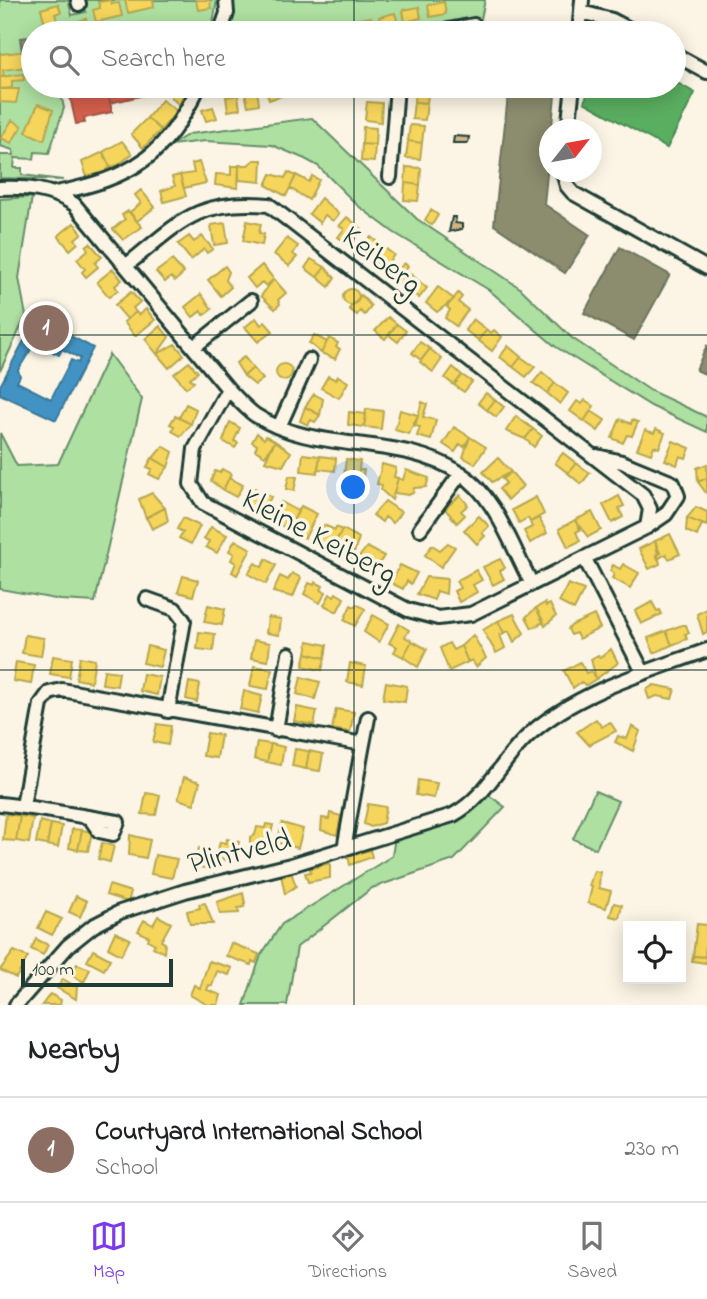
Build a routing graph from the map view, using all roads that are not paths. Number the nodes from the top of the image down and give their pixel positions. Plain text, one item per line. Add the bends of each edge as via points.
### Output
1 (226, 0) edge
2 (582, 6) edge
3 (224, 21) edge
4 (614, 21) edge
5 (686, 61) edge
6 (707, 72) edge
7 (193, 98) edge
8 (396, 98) edge
9 (572, 98) edge
10 (569, 119) edge
11 (390, 177) dead end
12 (565, 182) edge
13 (0, 188) edge
14 (56, 193) junction
15 (127, 265) junction
16 (707, 268) edge
17 (251, 301) dead end
18 (194, 346) junction
19 (309, 360) dead end
20 (228, 389) junction
21 (279, 427) junction
22 (590, 455) junction
23 (461, 473) junction
24 (647, 527) junction
25 (420, 529) dead end
26 (585, 559) junction
27 (532, 584) junction
28 (147, 599) dead end
29 (707, 650) edge
30 (289, 654) dead end
31 (643, 672) junction
32 (168, 710) junction
33 (368, 718) dead end
34 (276, 730) junction
35 (363, 744) junction
36 (0, 804) edge
37 (23, 806) junction
38 (90, 818) dead end
39 (344, 849) junction
40 (16, 1005) edge

1 - 3 street
2 - 4 street
5 - 6 street
7 - 14 street via 169,137 145,160 106,183
8 - 11 street
9 - 10 street
12 - 16 street via 573,193
13 - 14 street
14 - 15 street via 74,204
15 - 18 street
15 - 22 street, Keiberg via 189,215 218,205 269,205
17 - 18 street
18 - 20 street
19 - 21 street
20 - 21 street via 254,414
20 - 27 street, Kleine Keiberg via 195,449 191,484 203,503 396,604 438,618 471,614
21 - 23 street via 311,437 416,452
22 - 24 street, Keiberg via 643,495 649,509
22 - 24 street, Keiberg via 622,462 673,483 678,496 666,514
23 - 25 street
23 - 27 street via 488,501
24 - 26 street, Keiberg
26 - 27 street, Keiberg
26 - 31 street
28 - 32 street via 175,609 184,621
29 - 31 street, Plintveld
30 - 34 street
31 - 39 street, Plintveld via 541,725 474,801 453,815
32 - 34 street
32 - 37 street via 62,690 49,693 41,705
33 - 35 street
34 - 35 street
35 - 39 street
36 - 37 street
37 - 38 street
39 - 40 street, Plintveld via 185,891 110,917 57,956

